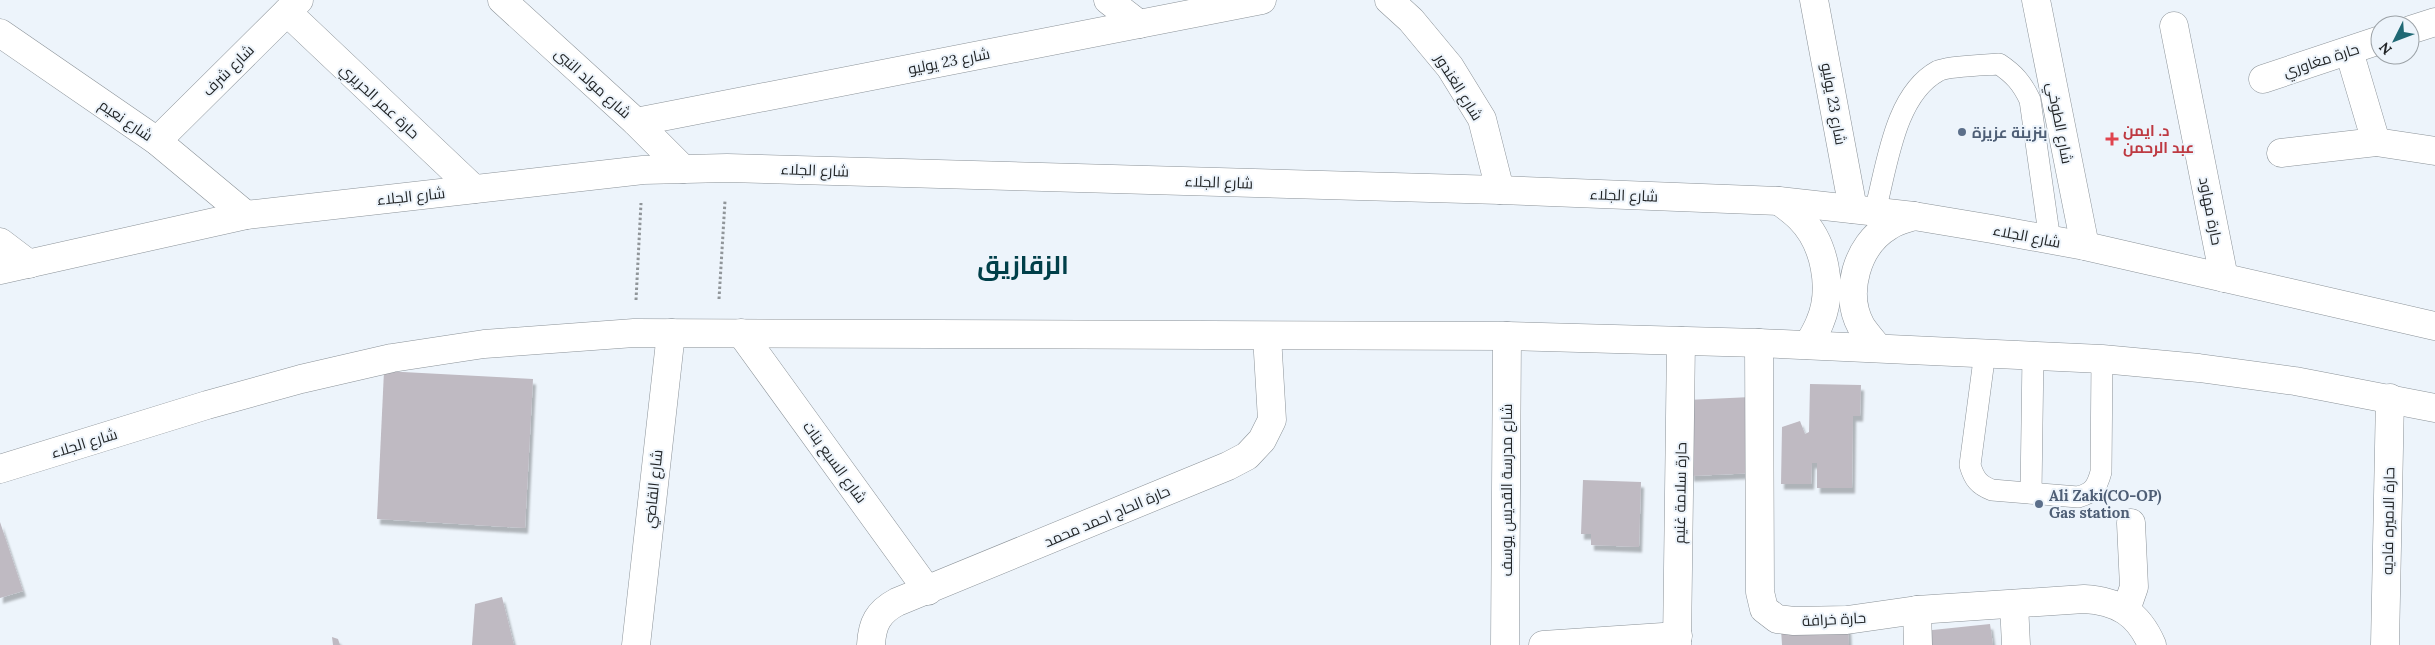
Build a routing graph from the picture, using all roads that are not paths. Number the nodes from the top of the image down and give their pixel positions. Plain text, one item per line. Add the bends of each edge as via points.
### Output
1 (502, 0) edge
2 (1108, 0) edge
3 (1262, 0) edge
4 (1389, 0) edge
5 (1814, 0) edge
6 (2036, 0) edge
7 (293, 6) edge
8 (2435, 22) edge
9 (1139, 24) junction
10 (2174, 26) dead end
11 (2420, 27) edge
12 (0, 33) edge
13 (2370, 43) edge
14 (2349, 50) junction
15 (2263, 79) dead end
16 (636, 122) junction
17 (157, 141) junction
18 (2376, 142) junction
19 (2435, 151) edge
20 (2281, 153) dead end
21 (683, 169) junction
22 (474, 189) junction
23 (1500, 190) junction
24 (1779, 201) junction
25 (1864, 210) junction
26 (246, 215) junction
27 (1914, 216) junction
28 (2050, 241) junction
29 (0, 242) edge
30 (2085, 246) junction
31 (29, 264) junction
32 (0, 270) edge
33 (2224, 278) junction
34 (2435, 326) edge
35 (671, 333) junction
36 (729, 333) junction
37 (1268, 336) junction
38 (1507, 336) junction
39 (1682, 341) junction
40 (1759, 343) junction
41 (1808, 345) junction
42 (1878, 348) junction
43 (1985, 352) junction
44 (2033, 354) junction
45 (2102, 359) junction
46 (2390, 398) junction
47 (2435, 408) edge
48 (0, 469) edge
49 (2031, 493) junction
50 (2131, 524) dead end
51 (928, 591) junction
52 (2014, 604) junction
53 (1917, 610) junction
54 (2126, 610) junction
55 (1678, 641) edge
56 (636, 645) edge
57 (871, 645) edge
58 (1505, 645) edge
59 (1543, 645) edge
60 (1918, 645) edge
61 (2016, 645) edge
62 (2152, 645) edge
63 (2385, 645) edge

1 - 16 main road, شارع مولد النبى
2 - 9 main road
3 - 9 main road, شارع 23 يوليو
4 - 23 main road, شارع الغندور via 1411,20 1450,67 1482,119
5 - 25 main road, شارع 23 يوليو
6 - 30 main road, شارع الطوخي
7 - 17 main road, شارع شرف
7 - 22 main road, حارة عمر الحريري
8 - 11 main road
9 - 16 main road, شارع 23 يوليو
10 - 33 main road, حارة مهاود
12 - 17 main road, شارع نعيم
13 - 14 main road, حارة مغاوري
14 - 15 main road, حارة مغاوري
14 - 18 main road
16 - 21 main road, شارع مولد النبى
17 - 26 main road, شارع نعيم
18 - 19 main road
18 - 20 main road
21 - 22 main road, شارع الجلاء via 643,170
21 - 23 main road, شارع الجلاء
22 - 26 main road, شارع الجلاء
23 - 24 main road, شارع الجلاء
24 - 25 main road, شارع الجلاء
24 - 41 main road via 1800,218 1816,241 1825,267 1826,294 1821,321
25 - 27 main road, شارع الجلاء
25 - 28 lane via 1907,102 1921,84 1939,70 1999,64 2023,85 2030,100
26 - 31 main road, شارع الجلاء
27 - 28 main road, شارع الجلاء
27 - 42 main road via 1888,226 1868,245 1855,270 1853,298 1858,316
28 - 30 main road, شارع الجلاء
29 - 31 main road
30 - 33 main road, شارع الجلاء
31 - 32 main road, شارع الجلاء
33 - 34 main road, شارع الجلاء
35 - 36 main road, شارع الجلاء
35 - 48 main road, شارع الجلاء via 484,344 392,358 207,405
35 - 56 main road, شارع القاضي
36 - 37 main road, شارع الجلاء
36 - 51 main road, شارع السبع بنات
37 - 38 main road, شارع الجلاء
37 - 51 main road, حارة الحاج احمد محمد via 1272,420 1262,440 1247,456
38 - 39 main road, شارع الجلاء
38 - 58 main road, شارع مدرسة القديس يوسف
39 - 40 main road, شارع الجلاء
39 - 55 main road, حارة سلامة غنيم
40 - 41 main road, شارع الجلاء
40 - 53 main road, حارة خرافة via 1760,592 1764,608 1777,619 1794,621 1847,620
41 - 42 main road, شارع الجلاء
42 - 43 main road, شارع الجلاء
43 - 44 main road, شارع الجلاء
43 - 49 lane via 1970,465 1973,478 1992,490
44 - 45 main road, شارع الجلاء
44 - 49 lane
45 - 46 main road, شارع الجلاء via 2237,373
45 - 49 lane via 2101,472 2098,484 2091,494 2078,497
46 - 47 main road, شارع الجلاء
46 - 63 main road, حارة الاميره فاديه
50 - 54 main road via 2134,588
51 - 57 main road, حارة الحاج احمد محمد via 885,608 876,619
52 - 53 main road, حارة خرافة
52 - 54 main road, حارة خرافة via 2084,599 2106,601
52 - 61 main road
53 - 60 main road
54 - 62 main road, حارة خرافة via 2142,625
55 - 59 main road

